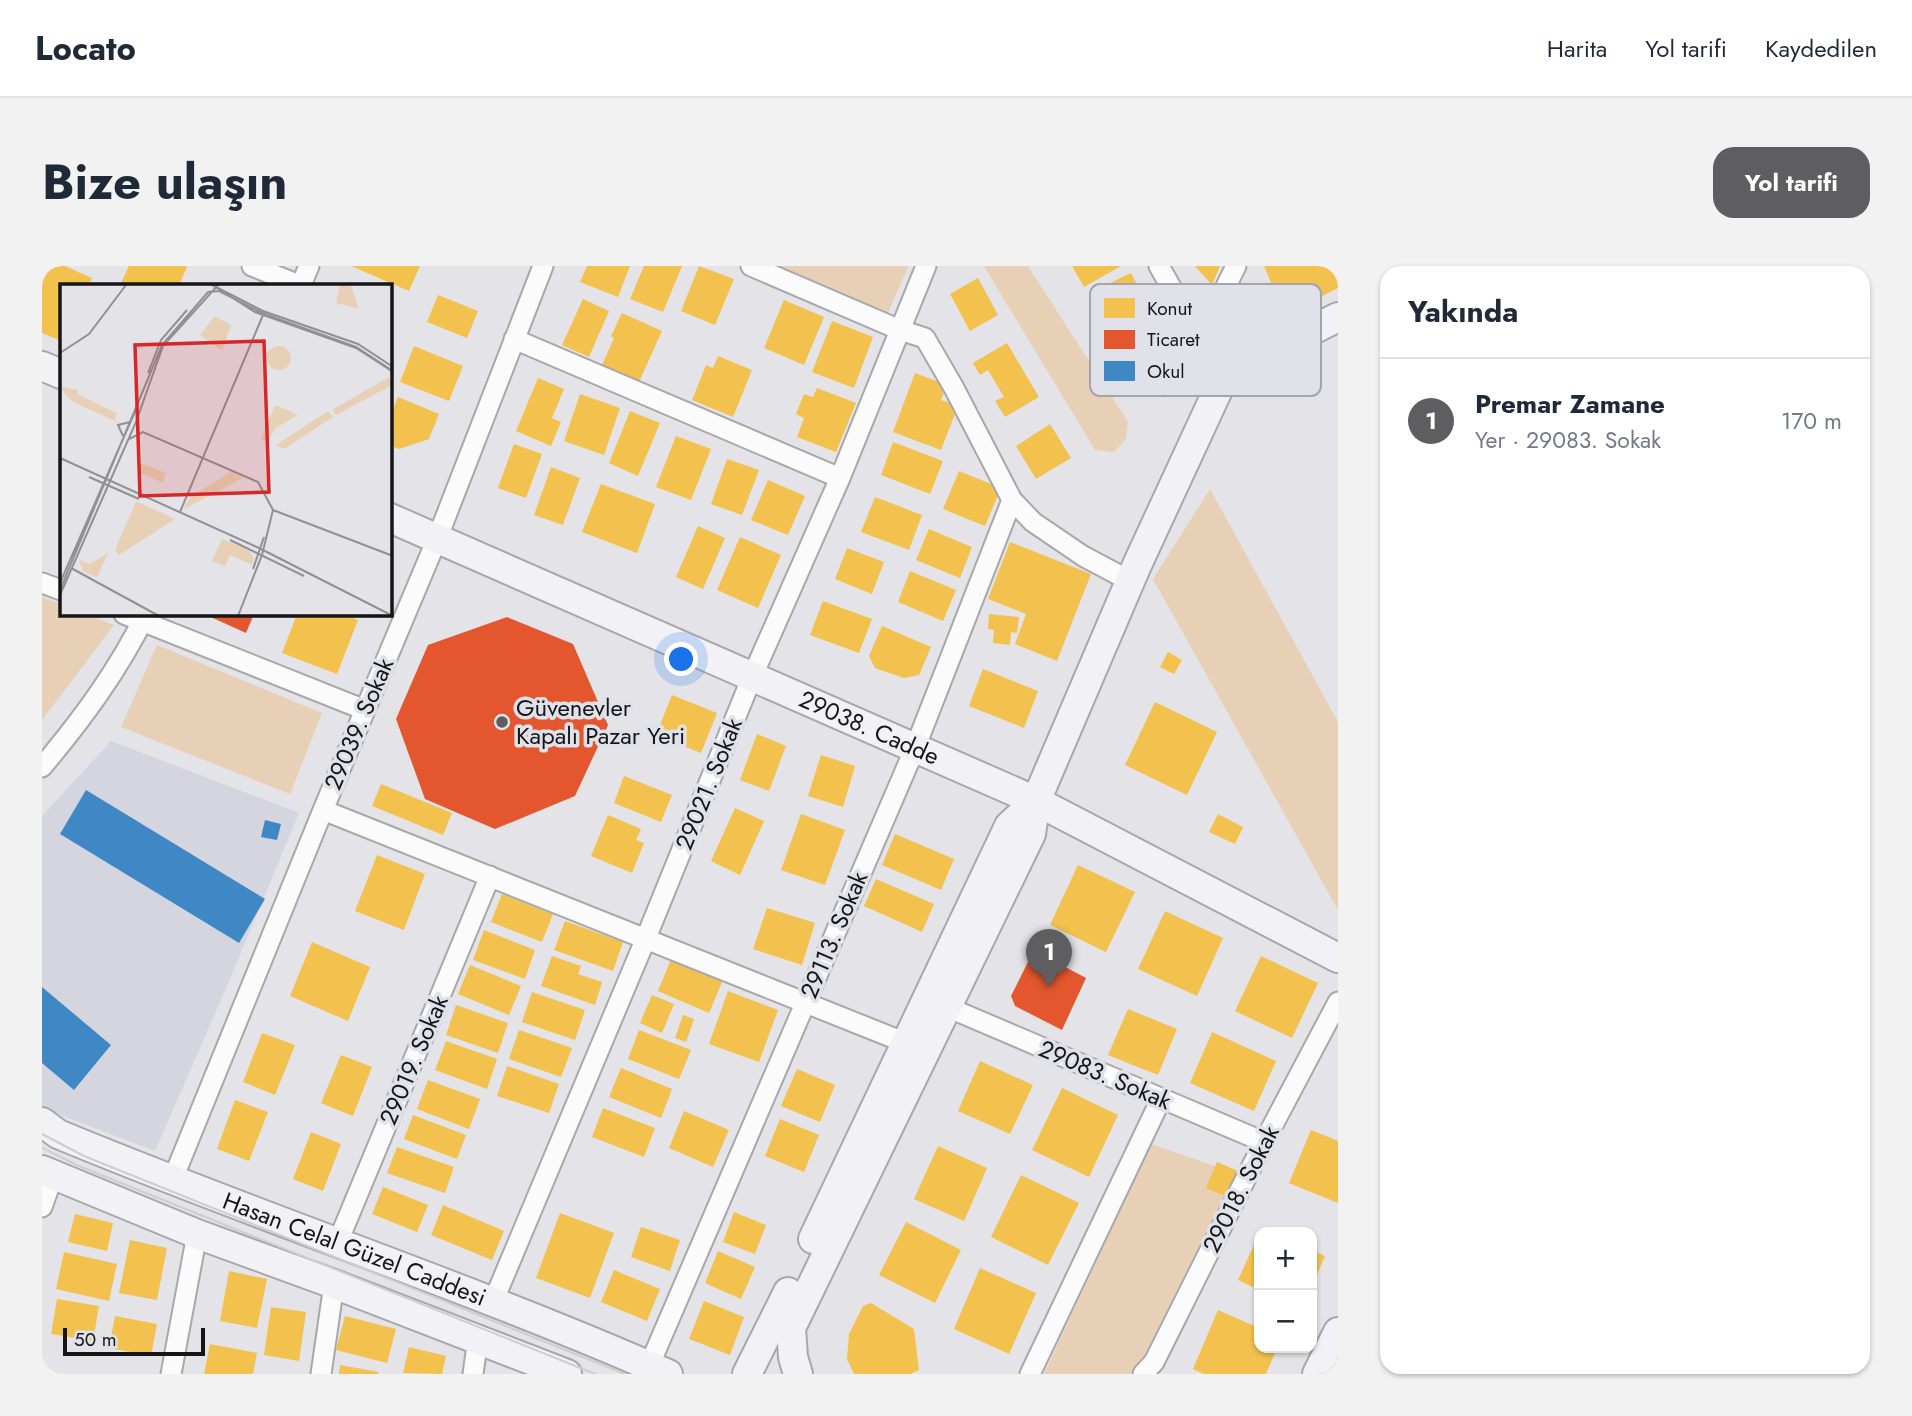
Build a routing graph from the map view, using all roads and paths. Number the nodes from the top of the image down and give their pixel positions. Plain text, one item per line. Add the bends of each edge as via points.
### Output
1 (251, 266) edge
2 (309, 266) edge
3 (543, 266) edge
4 (751, 266) edge
5 (926, 266) edge
6 (1159, 266) edge
7 (1236, 266) edge
8 (297, 284) edge
9 (300, 284) edge
10 (1169, 284) edge
11 (1227, 284) edge
12 (1338, 317) edge
13 (1321, 326) edge
14 (900, 330) junction
15 (514, 339) junction
16 (42, 366) edge
17 (60, 374) edge
18 (1215, 396) edge
19 (841, 478) junction
20 (1012, 500) junction
21 (392, 519) edge
22 (437, 539) junction
23 (1130, 581) junction
24 (42, 583) edge
25 (60, 590) edge
26 (138, 617) edge
27 (752, 677) junction
28 (365, 710) junction
29 (915, 748) junction
30 (42, 767) edge
31 (1036, 801) junction
32 (323, 810) junction
33 (490, 876) junction
34 (646, 938) junction
35 (1338, 958) edge
36 (805, 1002) junction
37 (1338, 1002) edge
38 (947, 1007) junction
39 (906, 1043) junction
40 (1161, 1099) junction
41 (42, 1122) edge
42 (1264, 1142) junction
43 (48, 1173) edge
44 (172, 1181) junction
45 (42, 1206) edge
46 (197, 1234) junction
47 (337, 1244) junction
48 (334, 1284) junction
49 (493, 1302) junction
50 (1338, 1332) edge
51 (478, 1338) junction
52 (658, 1370) edge
53 (171, 1374) edge
54 (321, 1374) edge
55 (473, 1374) edge
56 (567, 1374) edge
57 (747, 1374) edge
58 (798, 1374) edge
59 (1030, 1374) edge
60 (1143, 1374) edge
61 (1317, 1374) edge

1 - 8 street
2 - 9 street
3 - 15 street, 29039. Sokak
4 - 14 street
5 - 14 street, 29021. Sokak
6 - 10 street
7 - 11 street
12 - 13 street
14 - 19 street, 29021. Sokak
14 - 20 street via 925,338
15 - 19 street
15 - 22 street, 29039. Sokak
16 - 17 street
18 - 23 street
19 - 27 street, 29021. Sokak
20 - 23 street via 1033,522
20 - 29 street, 29113. Sokak
21 - 22 street, 29038. Cadde
22 - 27 street, 29038. Cadde
22 - 28 street, 29039. Sokak
23 - 31 street
24 - 25 street
26 - 28 street
26 - 30 street via 123,659
27 - 29 street, 29038. Cadde
27 - 34 street, 29021. Sokak
28 - 32 street, 29039. Sokak
29 - 31 street, 29038. Cadde
29 - 36 street, 29113. Sokak
31 - 35 street, 29038. Cadde
31 - 38 street via 1031,834
31 - 39 street via 1009,826
32 - 33 street
32 - 44 street, 29039. Sokak
33 - 34 street
33 - 47 street, 29019. Sokak
34 - 36 street
34 - 49 street, 29021. Sokak
36 - 39 street
36 - 52 street, 29113. Sokak
37 - 42 street, 29018. Sokak
38 - 40 street, 29083. Sokak
38 - 58 street via 791,1328
39 - 57 street
40 - 42 street, 29083. Sokak
40 - 59 street
41 - 44 street, Hasan Celal Güzel Caddesi via 58,1134
42 - 60 street, 29018. Sokak via 1154,1362
43 - 45 street
43 - 46 street, Hasan Celal Güzel Caddesi
44 - 47 street, Hasan Celal Güzel Caddesi
46 - 48 street, Hasan Celal Güzel Caddesi
46 - 53 street
47 - 49 street, Hasan Celal Güzel Caddesi
48 - 51 street, Hasan Celal Güzel Caddesi
48 - 54 street
49 - 52 street, Hasan Celal Güzel Caddesi
50 - 61 street
51 - 55 street
51 - 56 street, Hasan Celal Güzel Caddesi

